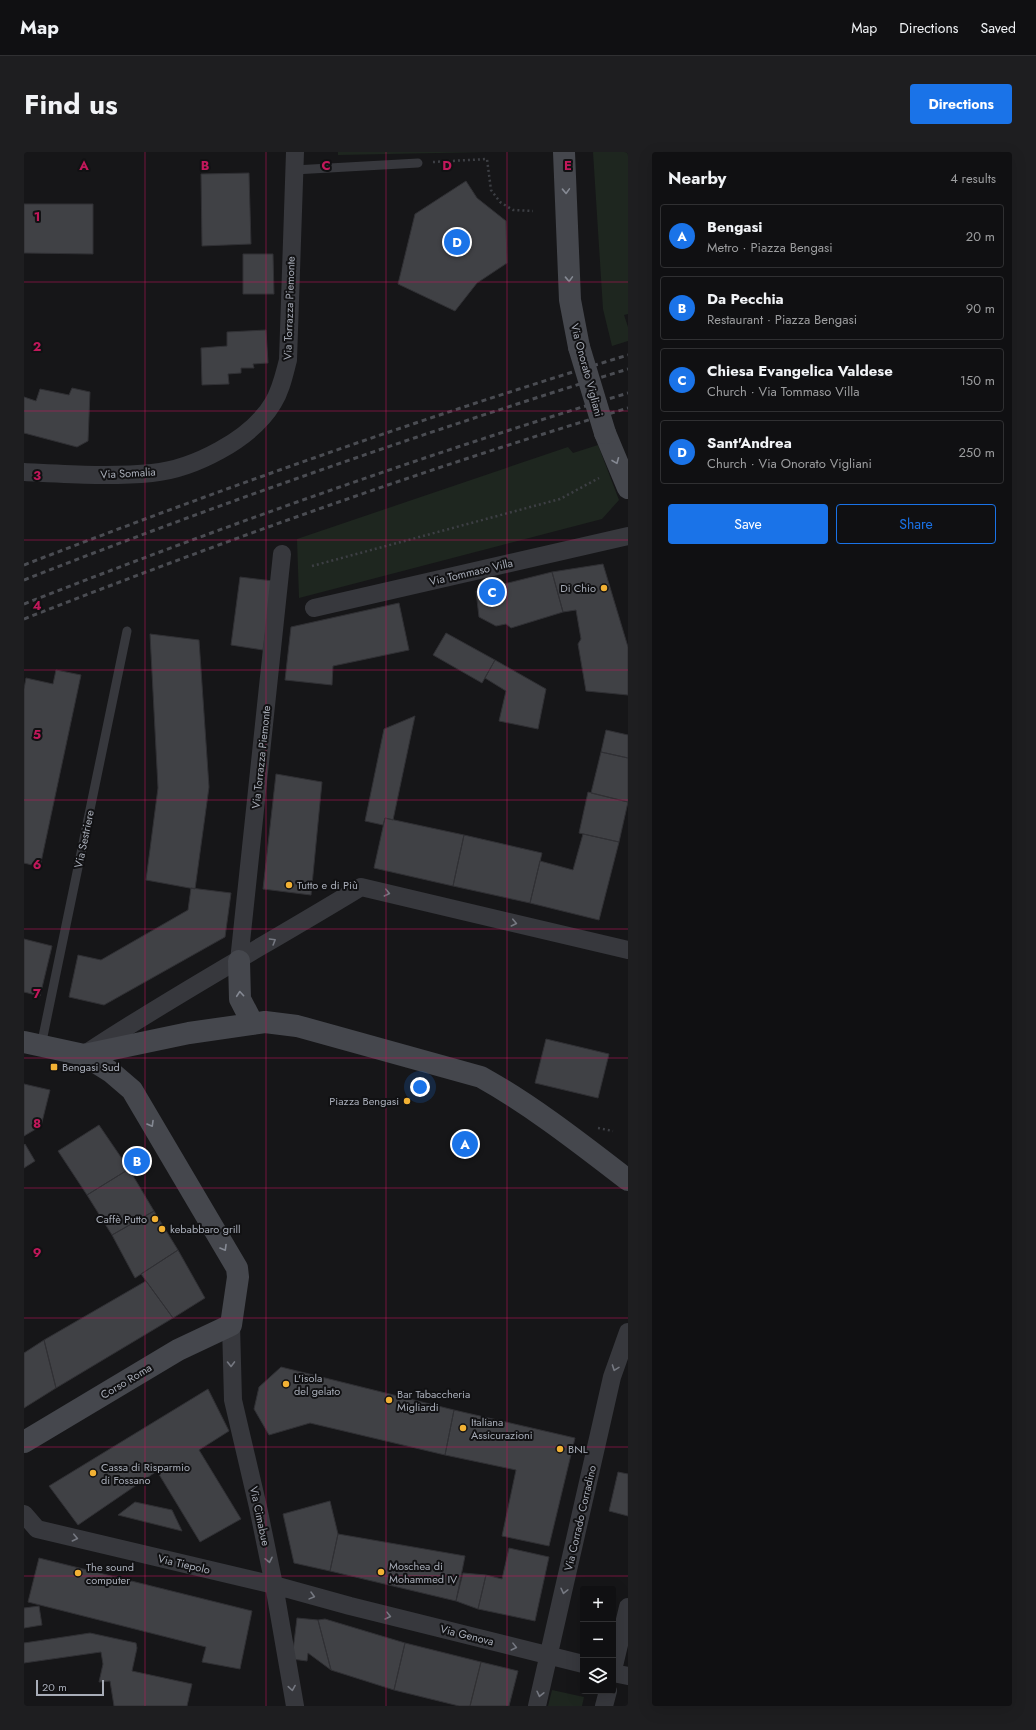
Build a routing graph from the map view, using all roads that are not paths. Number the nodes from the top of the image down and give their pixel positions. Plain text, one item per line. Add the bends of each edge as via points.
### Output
1 (294, 152) edge
2 (564, 152) edge
3 (418, 163) road end
4 (294, 170) junction
5 (227, 447) joint
6 (24, 472) edge
7 (628, 488) edge
8 (628, 536) edge
9 (282, 554) dead end
10 (314, 608) dead end
11 (127, 631) dead end
12 (628, 950) edge
13 (239, 961) junction
14 (253, 1024) junction
15 (32, 1044) edge
16 (84, 1055) junction
17 (628, 1180) edge
18 (231, 1325) junction
19 (628, 1332) edge
20 (24, 1442) edge
21 (24, 1514) edge
22 (274, 1586) junction
23 (350, 1606) joint
24 (628, 1607) edge
25 (549, 1655) junction
26 (616, 1658) edge
27 (580, 1663) edge
28 (616, 1672) edge
29 (628, 1676) edge
30 (607, 1694) edge
31 (295, 1706) edge
32 (538, 1706) edge
33 (604, 1706) edge

1 - 4 street, Via Torrazza Piemonte
2 -> 7 main road, Via Onorato Vigliani, bridge via 570,300 579,347 605,433
3 - 4 lane
4 - 5 street, Via Torrazza Piemonte via 288,360 273,404 261,418
5 - 6 street, Via Somalia via 204,458 153,473
8 - 10 street, Via Tommaso Villa
9 - 13 street, Via Torrazza Piemonte
11 - 15 lane, Via Sestriere
13 -> 12 street via 361,887
14 -> 13 main road via 240,999
13 - 16 street via 132,1023
14 - 16 main road via 189,1033
14 - 17 main road via 265,1022 297,1026 481,1077 503,1089
15 - 16 main road, Via Sestriere
16 -> 18 main road, Via Sestriere via 111,1072 132,1090 236,1268 238,1276
18 - 20 main road, Corso Roma via 178,1350
18 -> 22 street, Via Cimabue via 233,1400
19 -> 25 street, Via Corrado Corradino via 612,1377
21 -> 22 street, Via Tiepolo via 37,1529
22 -> 23 street, Via Tiepolo
22 -> 31 street, Via Cimabue
23 -> 25 street, Via Genova
24 - 26 street
25 - 27 street, Via Genova
25 -> 32 street, Via Corrado Corradino
28 - 29 street
30 - 33 street

